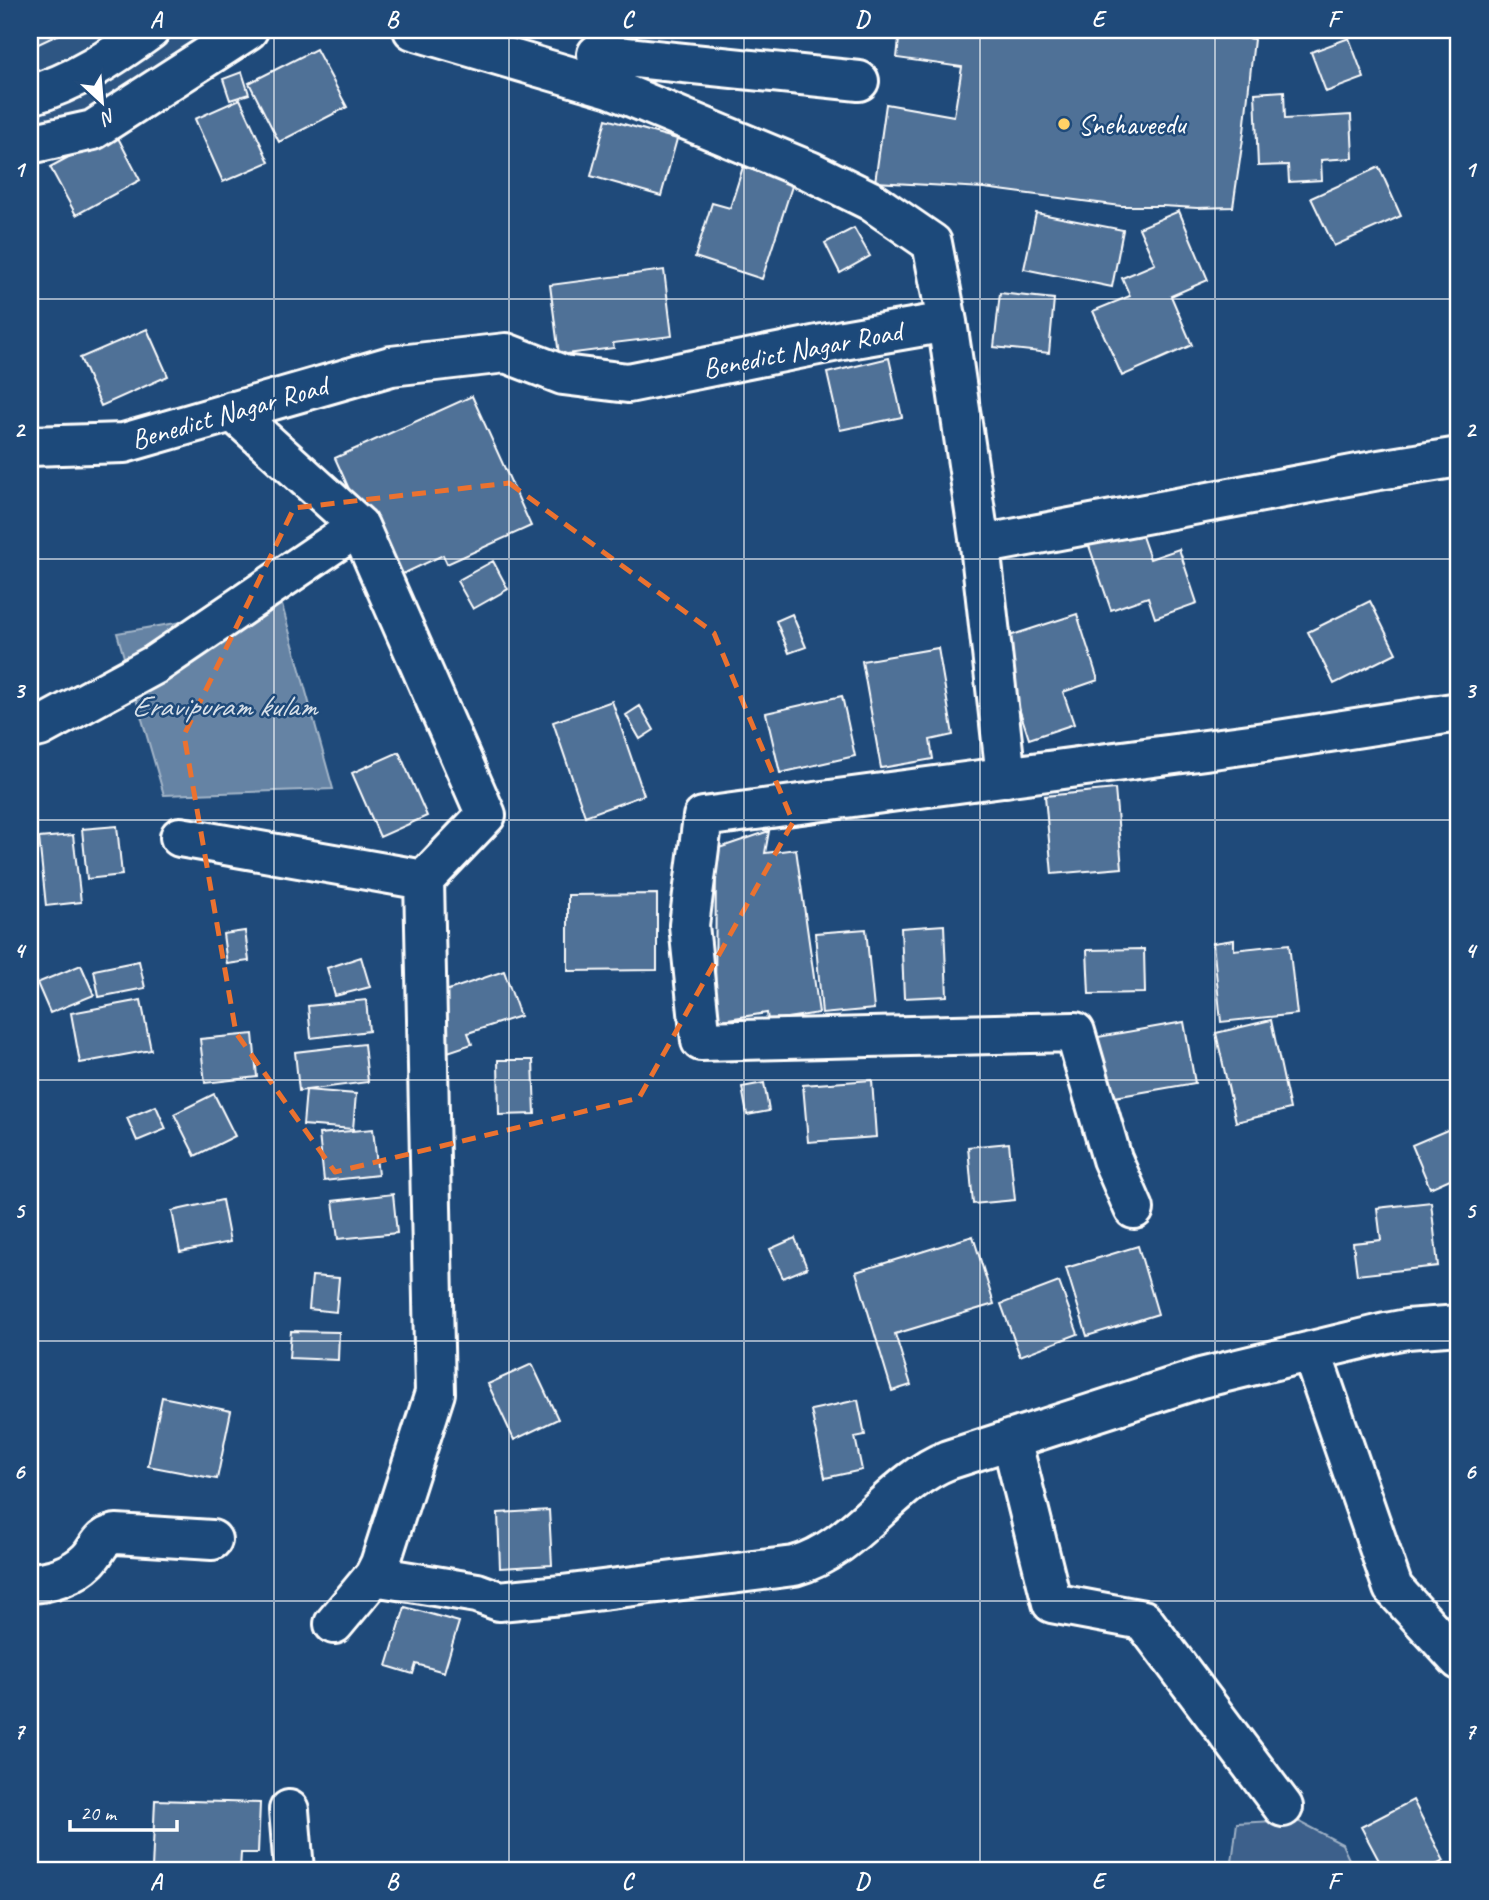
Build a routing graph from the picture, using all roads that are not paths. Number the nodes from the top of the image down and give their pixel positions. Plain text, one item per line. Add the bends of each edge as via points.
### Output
1 (150, 30) edge
2 (248, 30) edge
3 (413, 30) edge
4 (598, 57) edge
5 (859, 81) dead end
6 (30, 95) edge
7 (30, 144) edge
8 (947, 321) junction
9 (232, 411) junction
10 (30, 446) edge
11 (1459, 457) edge
12 (359, 526) junction
13 (980, 545) junction
14 (1459, 712) edge
15 (30, 729) edge
16 (1006, 777) junction
17 (180, 837) dead end
18 (424, 880) junction
19 (1134, 1209) dead end
20 (1459, 1325) edge
21 (1311, 1352) junction
22 (1012, 1439) junction
23 (212, 1540) dead end
24 (374, 1576) junction
25 (30, 1583) edge
26 (334, 1623) dead end
27 (1459, 1660) edge
28 (1283, 1807) dead end
29 (289, 1810) dead end
30 (294, 1870) edge

1 - 6 street via 97,65
2 - 7 street via 93,130
3 - 4 street
4 - 5 street
4 - 8 street via 871,201 932,243
8 - 9 street, Benedict Nagar Road via 628,383 563,375 506,353 391,366
8 - 13 street
9 - 10 street, Benedict Nagar Road via 124,443
9 - 12 street
11 - 13 street
12 - 15 street via 156,664
12 - 18 street via 486,815
13 - 16 street
14 - 16 street
16 - 19 street via 703,817 689,925 701,1041 1075,1032 1112,1159
17 - 18 street
18 - 24 street via 435,1393
20 - 21 street via 1407,1329
21 - 22 street via 1201,1378
21 - 27 street via 1393,1588
22 - 24 street via 929,1468 829,1550 794,1566 499,1601 477,1593
22 - 28 street via 1052,1603 1143,1620
23 - 25 street via 116,1534 101,1541 81,1567
24 - 26 street
29 - 30 street

